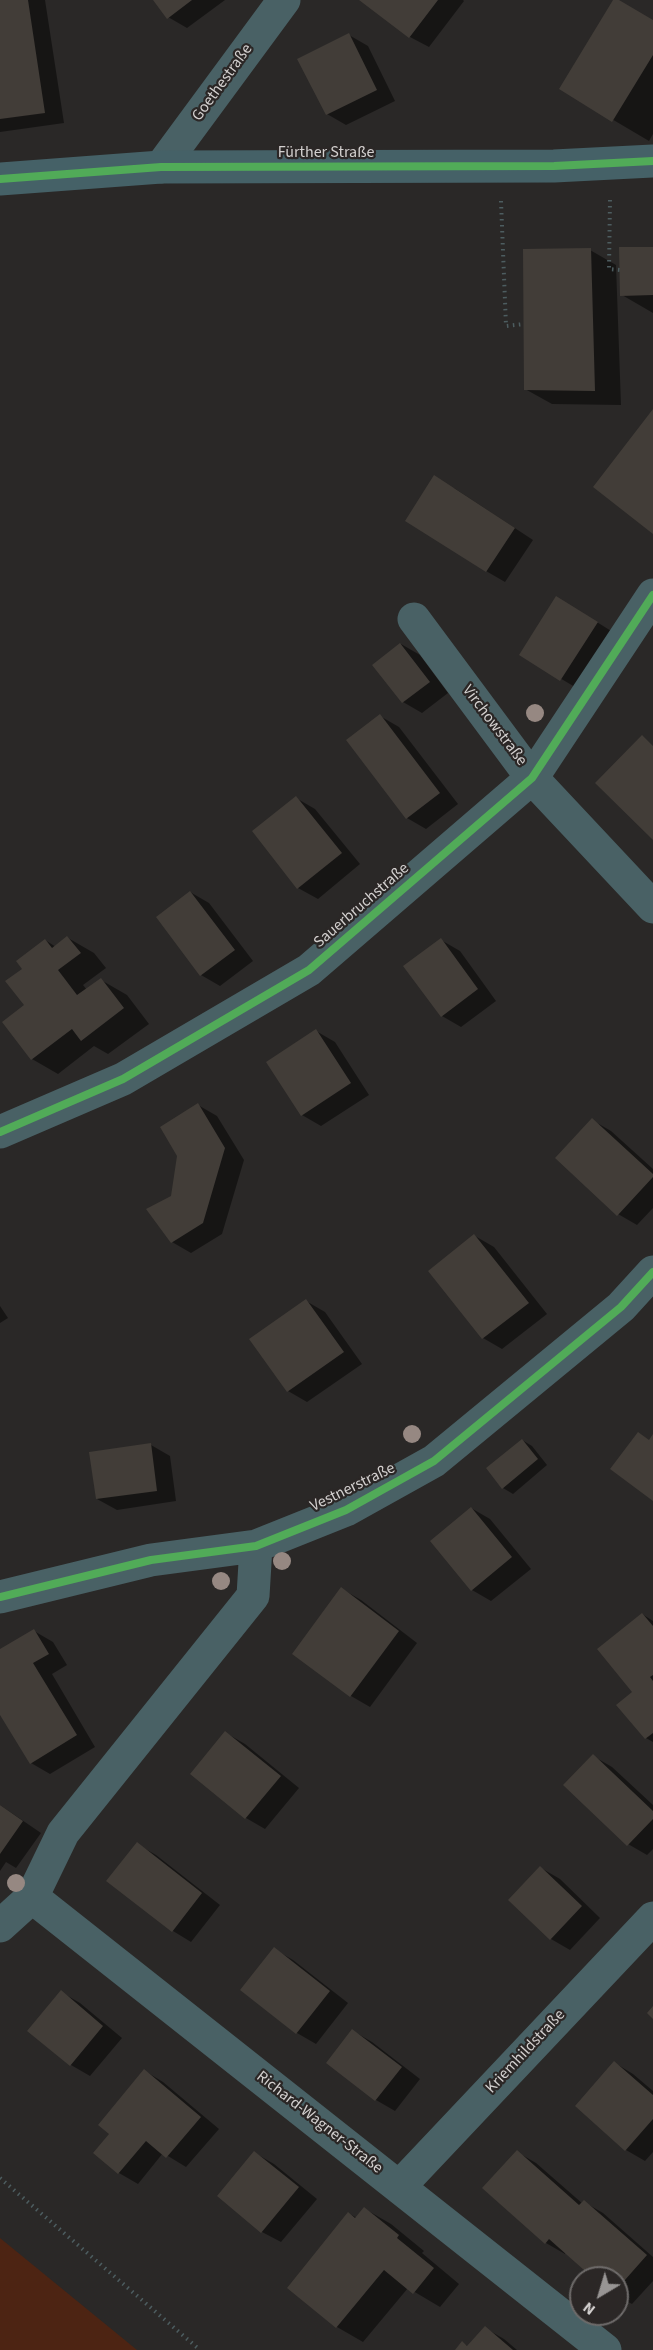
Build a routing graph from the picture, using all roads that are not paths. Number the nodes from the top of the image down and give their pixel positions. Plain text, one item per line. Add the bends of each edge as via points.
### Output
1 (284, 0) edge
2 (653, 161) edge
3 (161, 166) junction
4 (0, 179) edge
5 (653, 595) edge
6 (414, 619) dead end
7 (532, 778) junction
8 (653, 907) edge
9 (0, 1132) edge
10 (653, 1272) edge
11 (256, 1546) junction
12 (0, 1597) edge
13 (32, 1897) junction
14 (653, 1918) edge
15 (0, 1926) edge
16 (400, 2186) junction
17 (605, 2350) edge

1 - 3 street, Goethestraße
2 - 3 main road, Fürther Straße via 611,165
3 - 4 main road, Fürther Straße
5 - 7 street, Sauerbruchstraße
6 - 7 street, Virchowstraße
7 - 8 street, Virchowstraße
7 - 9 street, Sauerbruchstraße via 309,970 123,1079
10 - 11 street, Vestnerstraße via 621,1306 434,1461 346,1510
11 - 12 street, Vestnerstraße via 151,1560
11 - 13 street via 253,1596 63,1833
13 - 15 street
13 - 16 street, Richard-Wagner-Straße
14 - 16 street, Kriemhildstraße
16 - 17 street, Richard-Wagner-Straße

